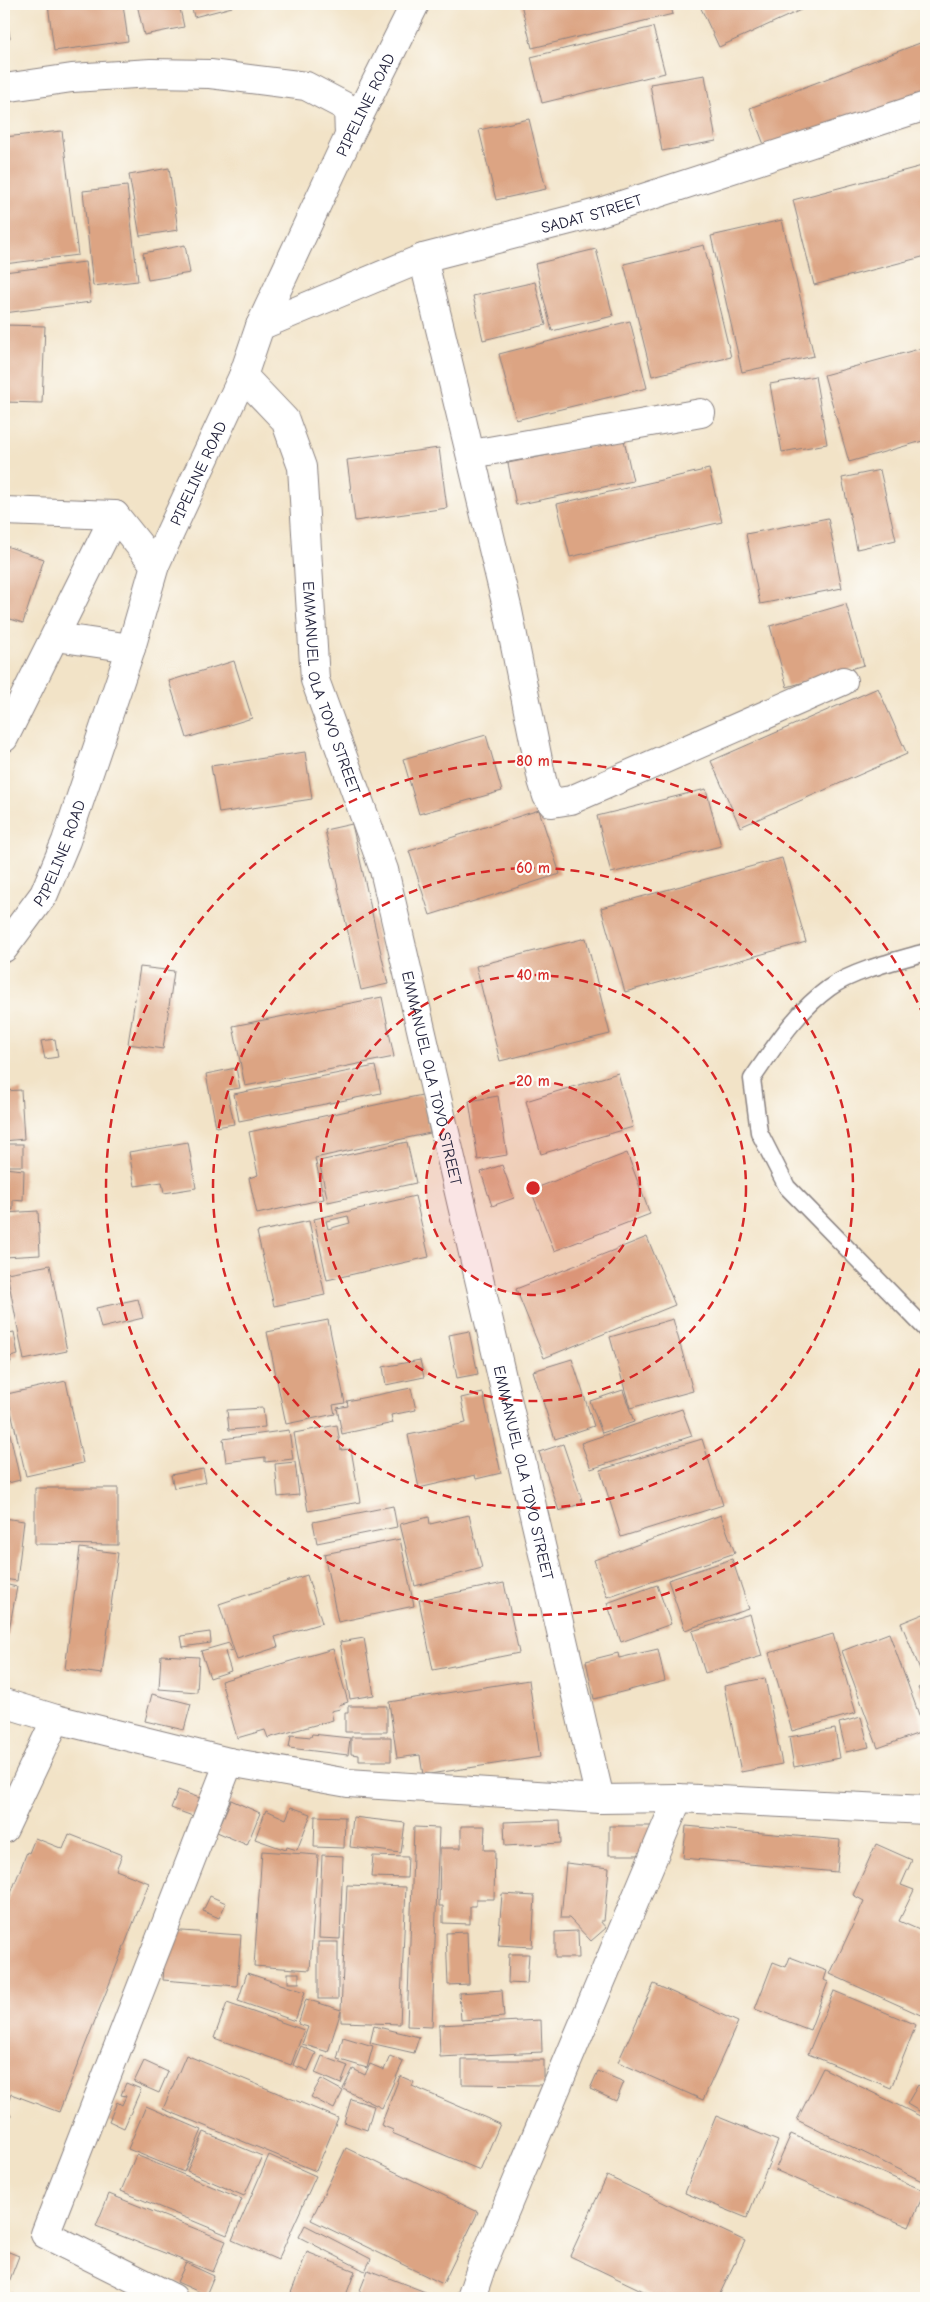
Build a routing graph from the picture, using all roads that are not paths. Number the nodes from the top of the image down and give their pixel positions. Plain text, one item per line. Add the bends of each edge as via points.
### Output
1 (415, 4) edge
2 (4, 88) edge
3 (926, 106) edge
4 (349, 136) junction
5 (423, 258) junction
6 (260, 326) junction
7 (243, 376) junction
8 (700, 413) dead end
9 (472, 454) junction
10 (4, 511) edge
11 (115, 515) junction
12 (155, 565) junction
13 (56, 637) junction
14 (131, 648) junction
15 (843, 681) dead end
16 (4, 738) edge
17 (4, 948) edge
18 (926, 952) edge
19 (926, 1329) edge
20 (4, 1703) edge
21 (56, 1719) junction
22 (229, 1762) junction
23 (678, 1798) junction
24 (600, 1799) junction
25 (926, 1810) edge
26 (4, 1829) edge
27 (173, 2298) edge
28 (471, 2298) edge

1 - 4 street, PIPELINE ROAD
2 - 4 street via 72,78 151,73 210,74 306,86 348,108
3 - 5 street, SADAT STREET via 597,213
4 - 6 street, PIPELINE ROAD
5 - 6 street, SADAT STREET
5 - 9 street
6 - 7 street, PIPELINE ROAD
7 - 12 street, PIPELINE ROAD
7 - 24 street, EMMANUEL OLA TOYO STREET via 285,420 302,467 315,680 384,870
8 - 9 street
9 - 15 street via 542,780 552,803 571,800
10 - 11 street
11 - 12 street
11 - 13 street
12 - 14 street, PIPELINE ROAD
13 - 14 street
13 - 16 street
14 - 17 street, PIPELINE ROAD via 66,842 44,894
18 - 19 lane via 878,965 830,987 788,1026 752,1079 759,1132 787,1187
20 - 21 street
21 - 22 street
21 - 26 street
22 - 24 street via 348,1783
22 - 27 street via 44,2234
23 - 24 street
23 - 25 street
23 - 28 street

